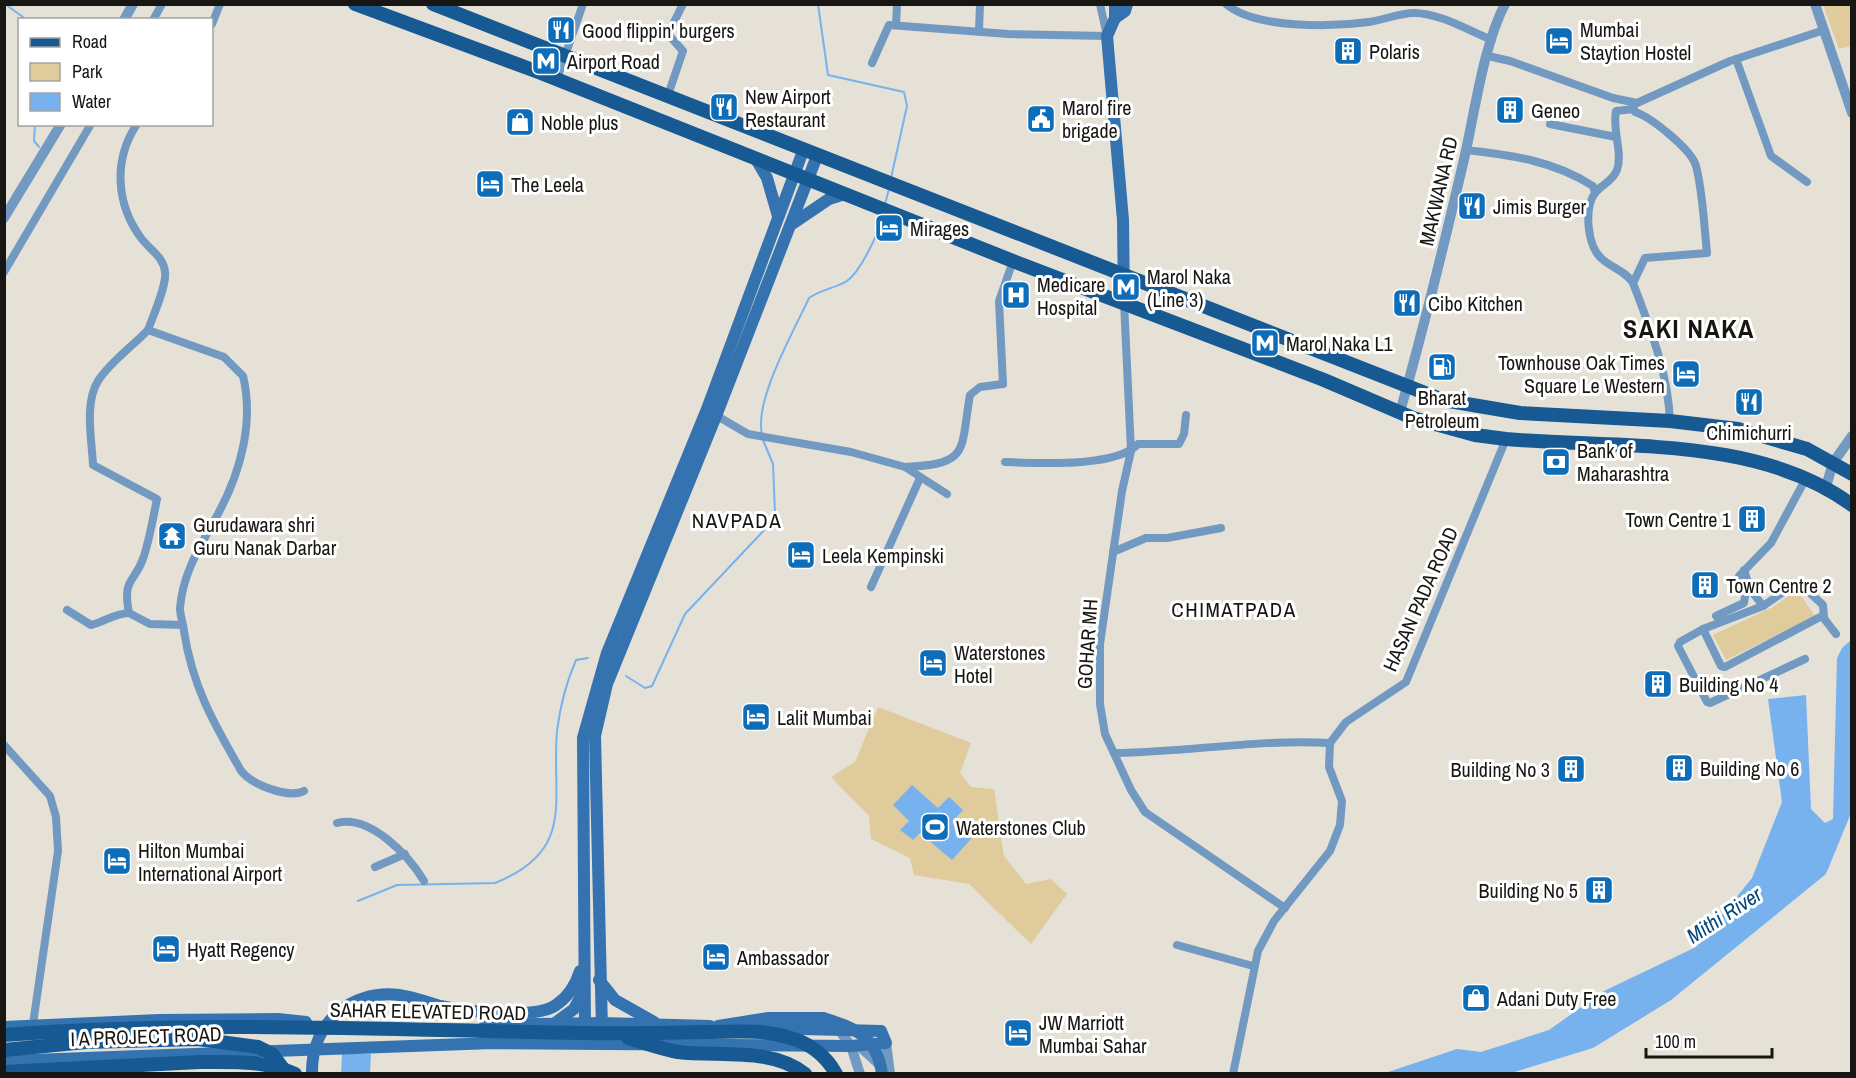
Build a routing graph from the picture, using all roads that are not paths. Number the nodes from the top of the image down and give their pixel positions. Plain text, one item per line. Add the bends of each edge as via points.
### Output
1 (134, 4) edge
2 (162, 4) edge
3 (220, 4) edge
4 (355, 4) edge
5 (433, 4) edge
6 (583, 4) edge
7 (683, 4) edge
8 (897, 4) edge
9 (980, 4) edge
10 (1100, 4) edge
11 (1115, 4) edge
12 (1127, 4) edge
13 (1226, 4) edge
14 (1505, 4) edge
15 (1815, 4) edge
16 (125, 18) edge
17 (154, 18) edge
18 (1115, 18) junction
19 (213, 22) edge
20 (896, 25) junction
21 (1824, 30) junction
22 (979, 31) junction
23 (1107, 36) junction
24 (1492, 40) junction
25 (1488, 56) junction
26 (565, 57) junction
27 (1736, 59) junction
28 (872, 63) dead end
29 (557, 79) junction
30 (667, 98) junction
31 (1851, 113) edge
32 (1550, 124) dead end
33 (60, 126) edge
34 (90, 126) edge
35 (136, 126) edge
36 (1616, 137) junction
37 (1466, 150) junction
38 (803, 151) junction
39 (817, 156) junction
40 (756, 159) junction
41 (794, 174) junction
42 (809, 180) junction
43 (1807, 182) dead end
44 (1595, 193) junction
45 (845, 194) junction
46 (778, 217) junction
47 (4, 218) edge
48 (792, 224) junction
49 (1055, 248) junction
50 (1013, 261) junction
51 (4, 272) edge
52 (1046, 272) junction
53 (1122, 275) junction
54 (1633, 283) junction
55 (1124, 302) junction
56 (148, 330) junction
57 (1407, 386) junction
58 (1400, 412) junction
59 (712, 413) junction
60 (1186, 415) dead end
61 (1670, 421) junction
62 (1851, 436) edge
63 (1506, 439) junction
64 (1131, 451) junction
65 (1005, 462) dead end
66 (1833, 463) junction
67 (905, 467) junction
68 (1851, 474) edge
69 (920, 478) junction
70 (1805, 480) junction
71 (1825, 490) junction
72 (947, 494) dead end
73 (1851, 505) edge
74 (1221, 528) dead end
75 (1113, 552) junction
76 (1744, 570) junction
77 (871, 587) dead end
78 (1763, 606) junction
79 (67, 610) dead end
80 (129, 614) junction
81 (1716, 616) dead end
82 (1824, 617) junction
83 (183, 625) junction
84 (1703, 629) junction
85 (1836, 634) dead end
86 (1805, 659) dead end
87 (1330, 743) junction
88 (4, 745) edge
89 (1116, 753) junction
90 (304, 791) dead end
91 (337, 823) dead end
92 (405, 854) junction
93 (375, 867) dead end
94 (424, 881) dead end
95 (1285, 908) junction
96 (1177, 945) dead end
97 (584, 955) junction
98 (1253, 966) junction
99 (599, 980) junction
100 (584, 988) junction
101 (93, 1022) junction
102 (585, 1023) junction
103 (602, 1023) junction
104 (33, 1024) junction
105 (552, 1024) junction
106 (658, 1025) junction
107 (718, 1026) junction
108 (4, 1027) edge
109 (839, 1030) junction
110 (4, 1035) edge
111 (607, 1039) junction
112 (585, 1043) junction
113 (886, 1043) junction
114 (855, 1046) junction
115 (4, 1050) edge
116 (92, 1057) junction
117 (4, 1061) edge
118 (4, 1072) edge
119 (93, 1074) edge
120 (287, 1074) edge
121 (295, 1074) edge
122 (312, 1074) edge
123 (805, 1074) edge
124 (836, 1074) edge
125 (860, 1074) edge
126 (882, 1074) edge
127 (890, 1074) edge
128 (1233, 1074) edge

1 - 16 street
2 - 17 street
3 - 19 street
4 - 29 main road
5 - 26 main road
6 - 26 street
7 - 30 street via 668,34 682,51
8 - 20 street
9 - 22 street
10 - 23 street
11 - 18 main road
12 - 18 main road via 1125,12
13 - 24 street via 1241,13 1283,24 1368,23 1414,13 1432,16
14 - 24 street, MAKWANA RD
15 - 21 street
18 - 23 main road
20 - 22 street
20 - 28 street via 889,25
21 - 27 street
21 - 31 street
22 - 23 street
23 - 53 main road via 1123,220
24 - 25 street, MAKWANA RD
25 - 27 street via 1637,103
25 - 37 street, MAKWANA RD
26 - 29 street
26 - 30 main road
27 - 43 street via 1771,156
29 - 40 main road
30 - 38 main road
32 - 36 street
33 - 47 street
34 - 51 street
35 - 56 street via 122,156 123,201 166,274
36 - 44 street via 1618,168 1611,181
36 - 54 street via 1616,111 1634,109 1660,125 1696,163 1707,253 1645,258
37 - 44 street via 1546,162 1593,186
37 - 57 street, MAKWANA RD
38 - 39 main road
38 - 41 main road
39 - 42 main road
39 - 49 main road
40 - 41 main road
40 - 46 main road via 767,178
41 - 42 main road
41 - 46 main road
42 - 45 main road
42 - 48 main road
44 - 54 street via 1588,210 1595,250
45 - 48 main road via 829,199
45 - 50 main road
46 - 59 main road
48 - 59 main road
49 - 52 main road
49 - 53 main road
50 - 52 main road
50 - 67 street via 999,301 1003,384 980,387 970,395 963,446 957,456 936,464
52 - 55 main road
53 - 55 main road
53 - 57 main road
54 - 61 street via 1658,348 1669,393
55 - 58 main road
55 - 64 street, GOHAR MH
56 - 80 street via 98,381 92,396 93,465 157,499 143,559 128,582
56 - 83 street via 224,357 236,365 245,384 245,446 226,500 185,580 180,610
57 - 58 street, MAKWANA RD
57 - 61 main road via 1480,409
58 - 63 main road via 1438,426
59 - 67 street via 748,434 851,452
59 - 97 main road via 607,653 583,738
59 - 99 main road via 616,659 595,736
60 - 64 street via 1179,444 1138,444
61 - 66 main road via 1767,436 1807,449
62 - 66 street
63 - 70 main road via 1712,453 1749,459
63 - 87 street, HASAN PADA ROAD via 1406,682 1346,722
64 - 65 street via 1067,462
64 - 75 street, GOHAR MH
66 - 68 main road
66 - 71 street
67 - 69 street
69 - 72 street
69 - 77 street
70 - 71 main road
70 - 76 street via 1772,543
71 - 73 main road
74 - 75 street via 1146,538
75 - 89 street, GOHAR MH via 1099,677 1105,734
76 - 78 street via 1750,589
76 - 81 street via 1739,576 1744,603
78 - 82 street via 1800,584 1823,605
78 - 84 street
79 - 80 street via 91,625 113,614
80 - 83 street via 150,624
82 - 84 street via 1725,666 1721,666
82 - 85 street
83 - 90 street via 205,709 244,776 261,786 298,794
84 - 86 street via 1678,646 1710,703
87 - 89 street via 1255,742 1195,750
87 - 95 street via 1329,767 1342,801 1340,825 1329,851
88 - 104 street via 50,796 56,817 58,851
89 - 95 street, GOHAR MH via 1145,812
91 - 92 street via 354,822 367,827
92 - 93 street
92 - 94 street
95 - 98 street
96 - 98 street
97 - 100 main road
97 - 122 main road, bridge via 576,985 556,1005 544,1010 461,1010 401,995 352,1001 332,1016 323,1029
98 - 128 street
99 - 103 main road
99 - 106 main road via 615,1000
100 - 102 main road
100 - 105 main road via 574,1009
101 - 104 main road
101 - 105 main road, bridge via 278,1019 341,1027
101 - 116 street
102 - 103 main road
102 - 105 main road
102 - 112 main road
103 - 106 main road
103 - 111 main road
104 - 108 main road
106 - 107 main road
107 - 109 main road
107 - 126 main road, bridge via 768,1018 823,1018 853,1027 870,1042 880,1055
109 - 113 main road via 881,1031
109 - 114 street
110 - 111 main road, SAHAR ELEVATED ROAD, bridge via 93,1028 234,1025
111 - 112 main road, I A PROJECT ROAD
111 - 114 main road, I A PROJECT ROAD
111 - 123 main road, bridge via 677,1052 787,1062
111 - 124 main road, SAHAR ELEVATED ROAD, bridge via 760,1032 789,1037 815,1049 830,1062
112 - 116 main road, I A PROJECT ROAD
113 - 114 main road, I A PROJECT ROAD
113 - 127 street
114 - 125 street
114 - 127 street
115 - 120 main road, bridge via 86,1042 198,1039 258,1047 272,1054
116 - 117 main road, I A PROJECT ROAD
116 - 119 street
118 - 121 main road, bridge via 253,1062

